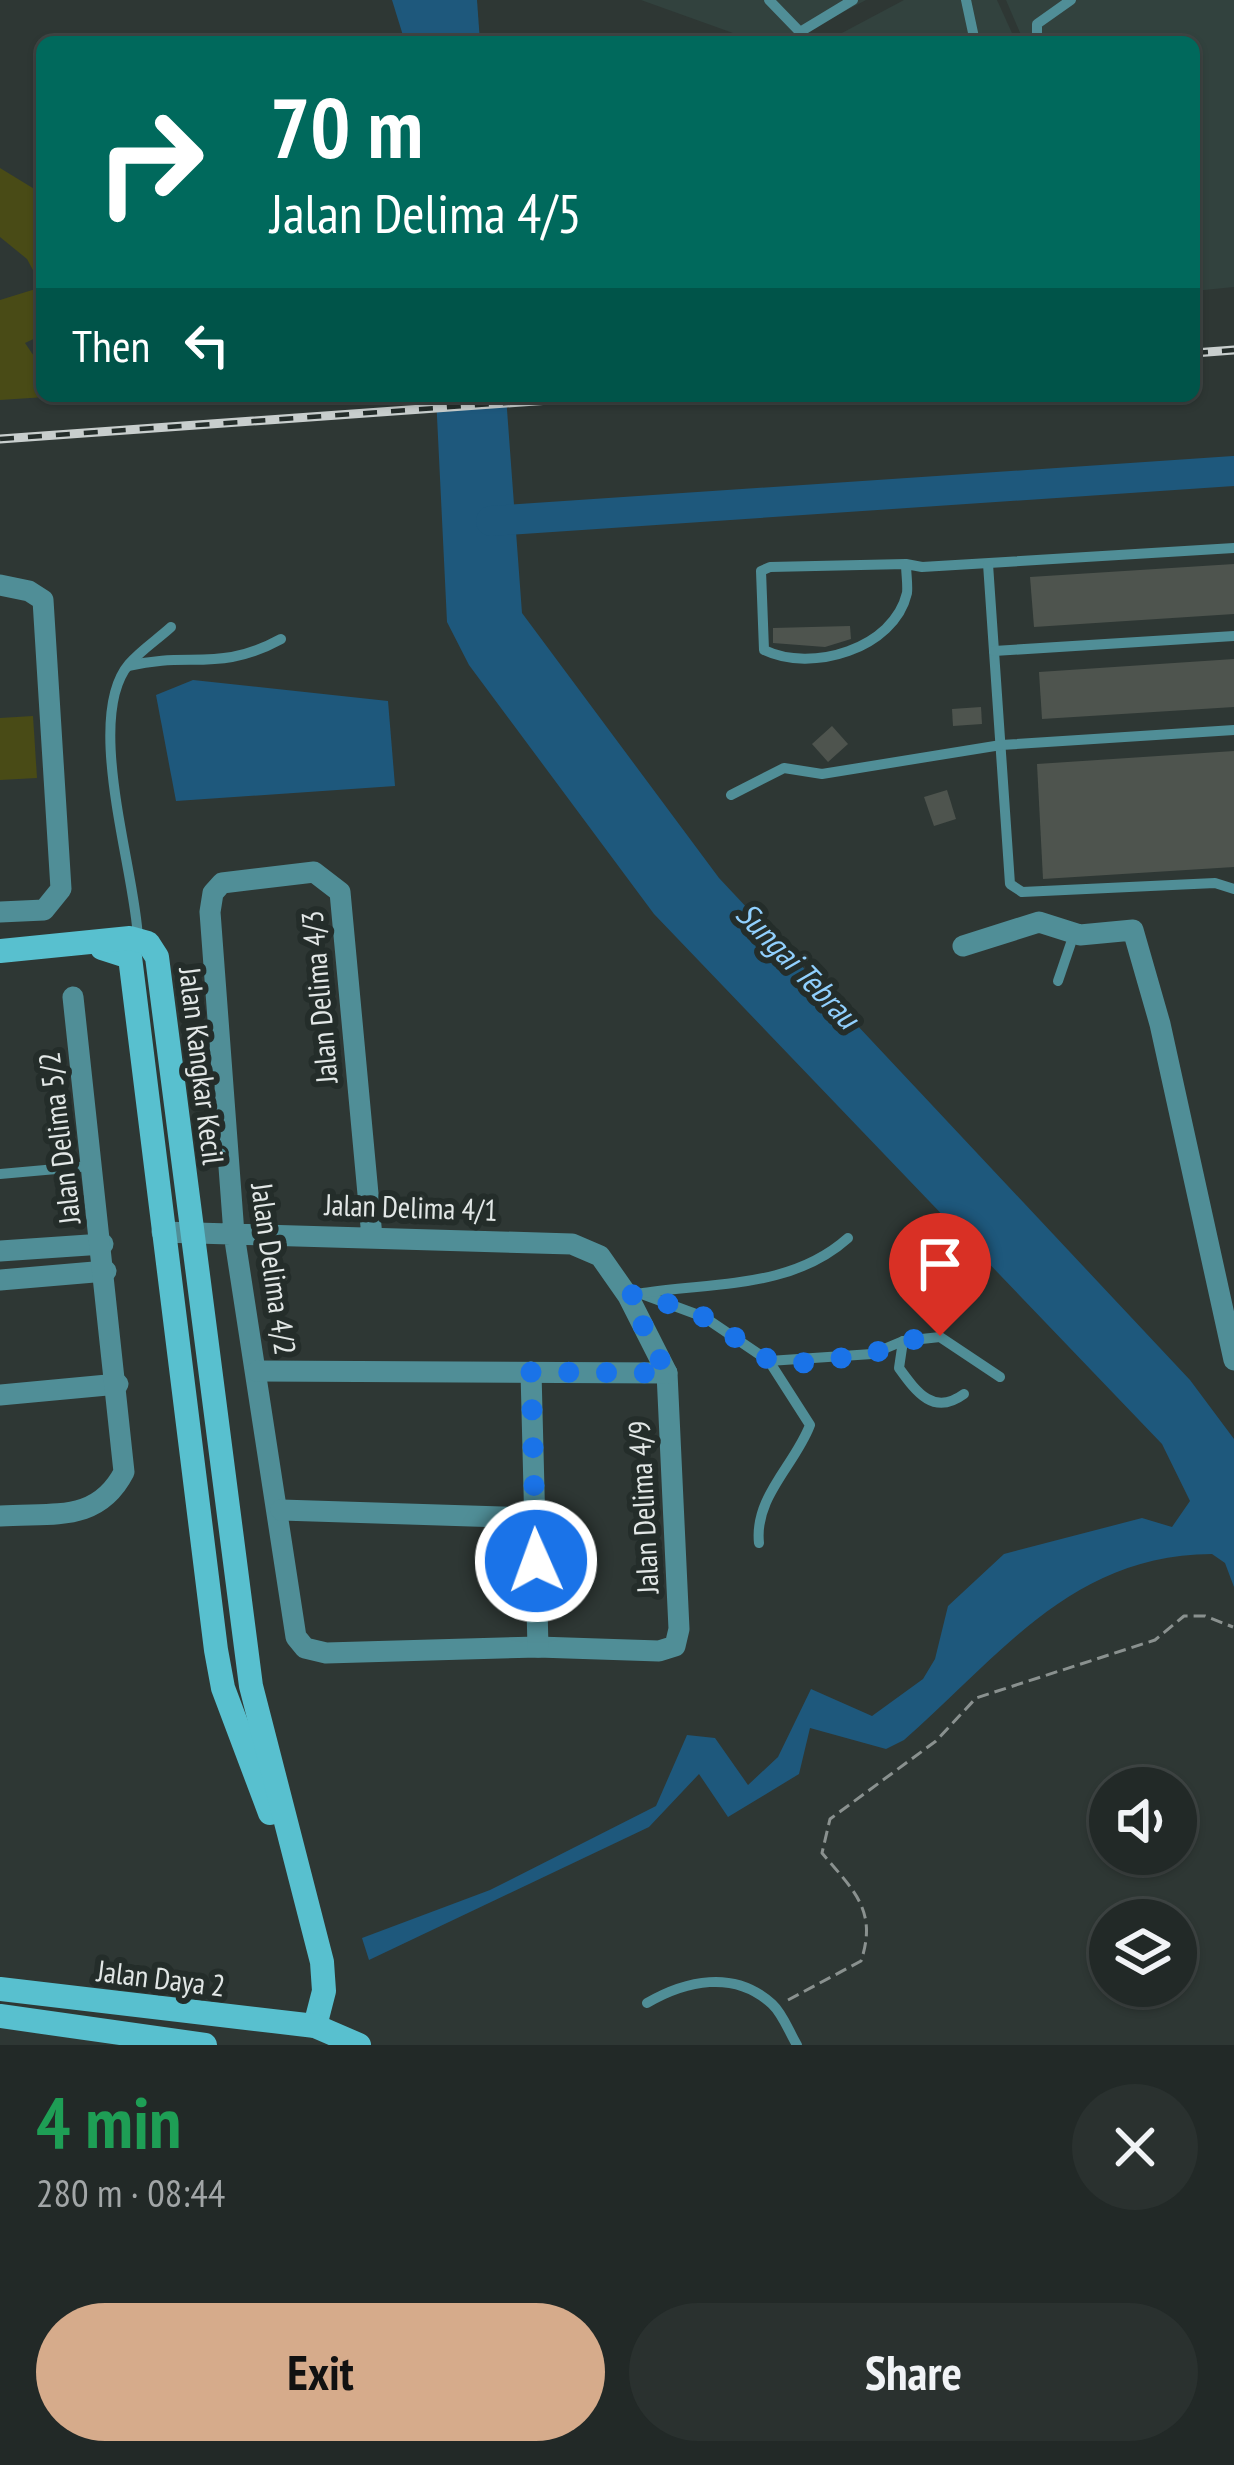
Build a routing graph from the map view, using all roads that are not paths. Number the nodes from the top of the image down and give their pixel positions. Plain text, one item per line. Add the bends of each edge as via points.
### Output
1 (769, 0) edge
2 (853, 0) edge
3 (966, 0) edge
4 (1071, 0) edge
5 (974, 36) edge
6 (1036, 36) edge
7 (1234, 548) edge
8 (906, 564) junction
9 (988, 564) junction
10 (0, 585) edge
11 (171, 627) dead end
12 (1234, 636) edge
13 (281, 639) dead end
14 (994, 651) junction
15 (126, 667) junction
16 (1234, 730) edge
17 (1001, 745) junction
18 (731, 795) dead end
19 (1234, 889) edge
20 (213, 893) joint
21 (0, 912) edge
22 (1074, 934) junction
23 (138, 939) junction
24 (88, 944) junction
25 (963, 946) dead end
26 (0, 951) edge
27 (1058, 980) dead end
28 (73, 997) dead end
29 (93, 1166) junction
30 (0, 1174) edge
31 (162, 1232) junction
32 (192, 1233) junction
33 (234, 1234) junction
34 (372, 1237) junction
35 (848, 1238) dead end
36 (103, 1244) junction
37 (586, 1247) joint
38 (0, 1251) edge
39 (106, 1271) junction
40 (0, 1280) edge
41 (633, 1294) junction
42 (903, 1341) junction
43 (872, 1354) junction
44 (769, 1360) junction
45 (1234, 1360) edge
46 (899, 1368) junction
47 (257, 1371) junction
48 (531, 1372) junction
49 (667, 1373) junction
50 (1000, 1377) dead end
51 (118, 1384) junction
52 (964, 1394) dead end
53 (0, 1395) edge
54 (281, 1510) junction
55 (0, 1516) edge
56 (535, 1518) junction
57 (759, 1544) dead end
58 (538, 1647) junction
59 (296, 1872) junction
60 (0, 1989) edge
61 (646, 2003) dead end
62 (0, 2016) edge
63 (315, 2026) junction
64 (205, 2045) edge
65 (359, 2045) edge
66 (797, 2045) edge

1 - 2 lane via 800,32
3 - 5 lane
4 - 6 lane via 1037,24
7 - 9 lane
8 - 8 lane via 907,596 869,642 844,656 764,650 761,571
8 - 9 lane
9 - 14 lane
10 - 21 street via 43,600 61,889 44,910
11 - 15 lane
12 - 14 lane
13 - 15 lane via 248,657
14 - 17 lane
15 - 23 lane via 111,764
16 - 17 lane
17 - 18 lane via 822,774 784,768
17 - 19 lane via 1010,884 1022,892 1215,883
20 - 33 street, Jalan Delima 4/2
20 - 34 street, Jalan Delima 4/3 via 242,878 314,872 340,892
22 - 25 street via 1039,922
22 - 27 lane
22 - 45 street via 1127,927 1135,935
23 - 24 street
23 - 32 street, Jalan Kangkar Kecil via 158,957
24 - 26 street
24 - 31 street, Jalan Kangkar Kecil via 130,956
28 - 29 street, Jalan Delima 5/2
29 - 30 lane
29 - 36 street, Jalan Delima 5/2
31 - 32 street, Jalan Delima 4/1
31 - 59 street, Jalan Kangkar Kecil via 223,1688
32 - 33 street, Jalan Delima 4/1
32 - 59 street, Jalan Kangkar Kecil via 251,1687
33 - 34 street, Jalan Delima 4/1
33 - 47 street, Jalan Delima 4/2
34 - 37 street, Jalan Delima 4/1
35 - 41 lane via 824,1259 762,1280
36 - 38 street
36 - 39 street, Jalan Delima 5/2
37 - 41 street, Jalan Delima 4/9
39 - 40 street
39 - 51 street, Jalan Delima 5/2
41 - 44 lane via 704,1317
41 - 49 street, Jalan Delima 4/9
42 - 43 lane
42 - 46 lane
42 - 50 lane via 940,1336
43 - 44 lane
43 - 46 lane
44 - 57 lane via 810,1425 772,1487
46 - 52 lane via 929,1403
47 - 48 street
47 - 54 street, Jalan Delima 4/2
48 - 49 street
48 - 56 street
49 - 58 street, Jalan Delima 4/9 via 675,1646
51 - 53 street
51 - 55 street, Jalan Delima 5/2 via 124,1472 112,1496 93,1509
54 - 56 street
54 - 58 street, Jalan Delima 4/2 via 304,1648
56 - 58 street
59 - 63 street, Jalan Kangkar Kecil via 324,1977
60 - 63 street, Jalan Daya 2
61 - 66 lane via 681,1984 721,1982 775,2006
62 - 64 street, Jalan Daya 2
63 - 65 street, Jalan Daya 2

